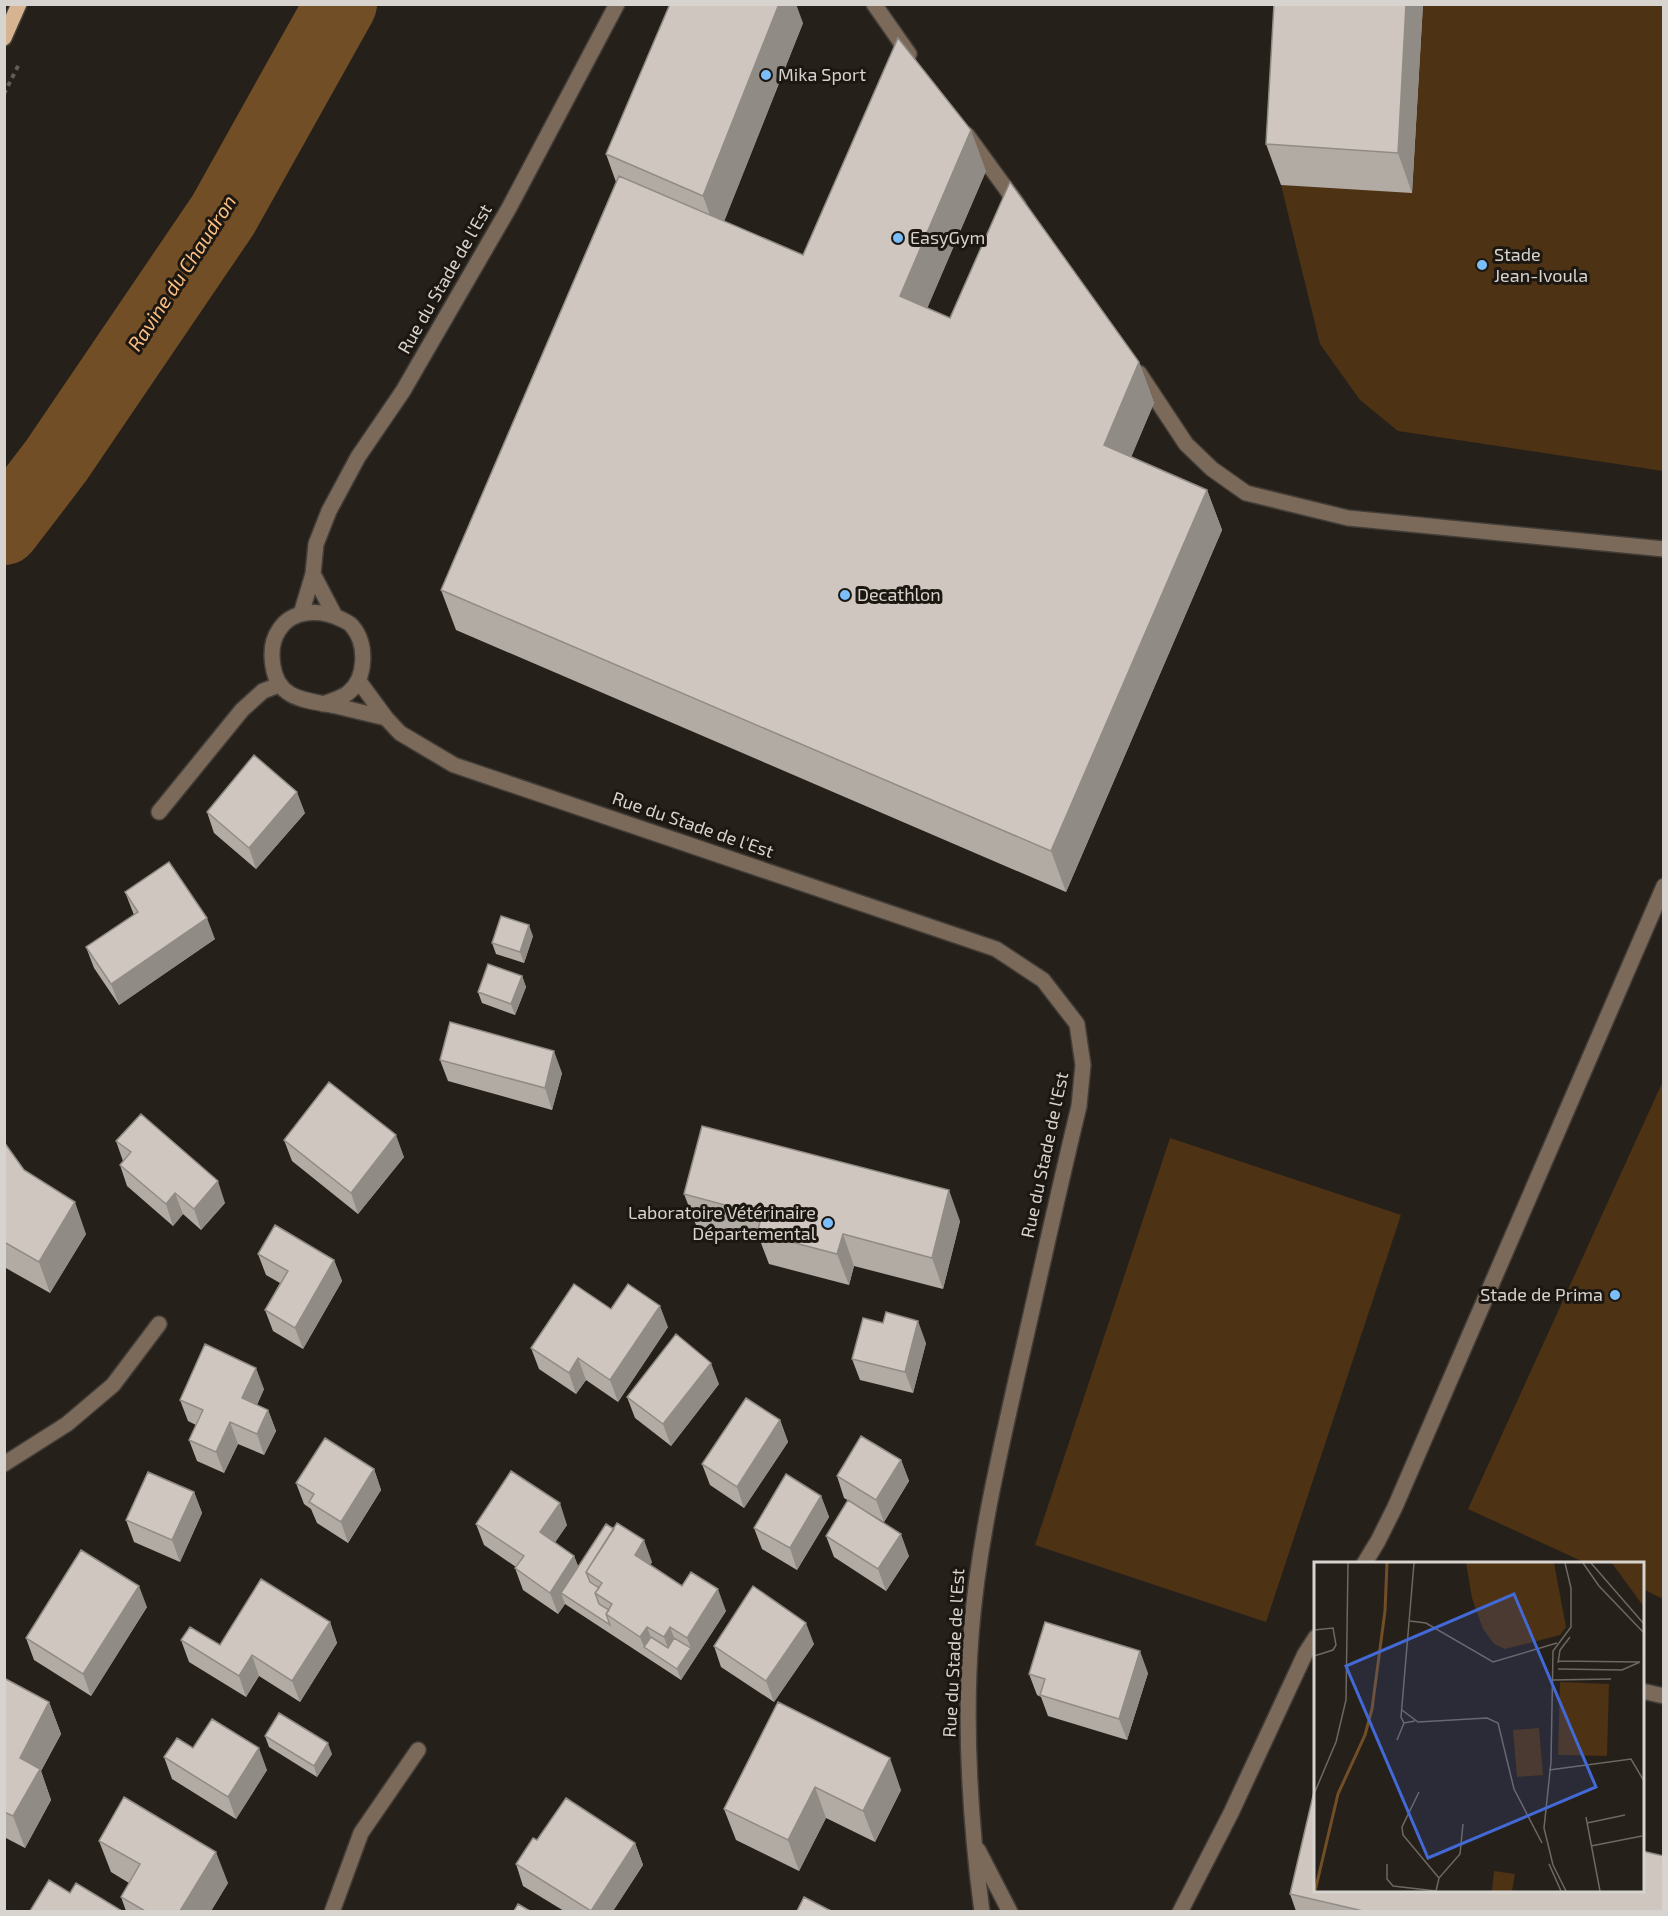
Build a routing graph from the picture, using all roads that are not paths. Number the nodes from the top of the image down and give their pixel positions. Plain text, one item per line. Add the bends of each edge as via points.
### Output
1 (19, 4) edge
2 (617, 4) edge
3 (874, 4) edge
4 (4, 38) edge
5 (920, 70) edge
6 (961, 127) edge
7 (1026, 216) edge
8 (1129, 357) edge
9 (1664, 549) edge
10 (313, 574) junction
11 (301, 614) junction
12 (335, 616) junction
13 (358, 680) junction
14 (279, 685) junction
15 (323, 704) junction
16 (386, 718) junction
17 (159, 812) dead end
18 (1664, 886) edge
19 (159, 1324) dead end
20 (4, 1464) edge
21 (1365, 1562) edge
22 (1314, 1640) edge
23 (1644, 1691) edge
24 (1664, 1696) edge
25 (418, 1750) dead end
26 (973, 1839) junction
27 (1178, 1909) edge
28 (332, 1911) edge
29 (982, 1911) edge
30 (1010, 1911) edge

1 - 4 main road
2 - 10 street, Rue du Stade de l'Est via 509,208 329,511 316,544
3 - 5 street
6 - 7 street
8 - 9 street via 1186,444 1212,470 1246,493 1348,518
10 - 11 street, Rue du Stade de l'Est
10 - 12 street
11 - 12 street via 316,611
11 - 14 street via 279,630 271,654
12 - 13 street via 351,624 361,641 363,662
13 - 15 street via 348,693
13 - 16 street, Rue du Stade de l'Est
14 - 15 street, Rue du Stade de l'Est via 306,702
14 - 17 street via 263,691 242,710
15 - 16 street, Rue du Stade de l'Est
16 - 26 street, Rue du Stade de l'Est via 400,733 454,765 996,949 1043,980 1077,1024 1083,1065 1079,1106 979,1558 968,1721
18 - 21 street via 1395,1507
19 - 20 street via 113,1385 67,1424
22 - 27 street via 1231,1813
23 - 24 street
25 - 28 street via 361,1833
26 - 29 street, Rue du Stade de l'Est
26 - 30 street, Rue du Stade de l'Est

